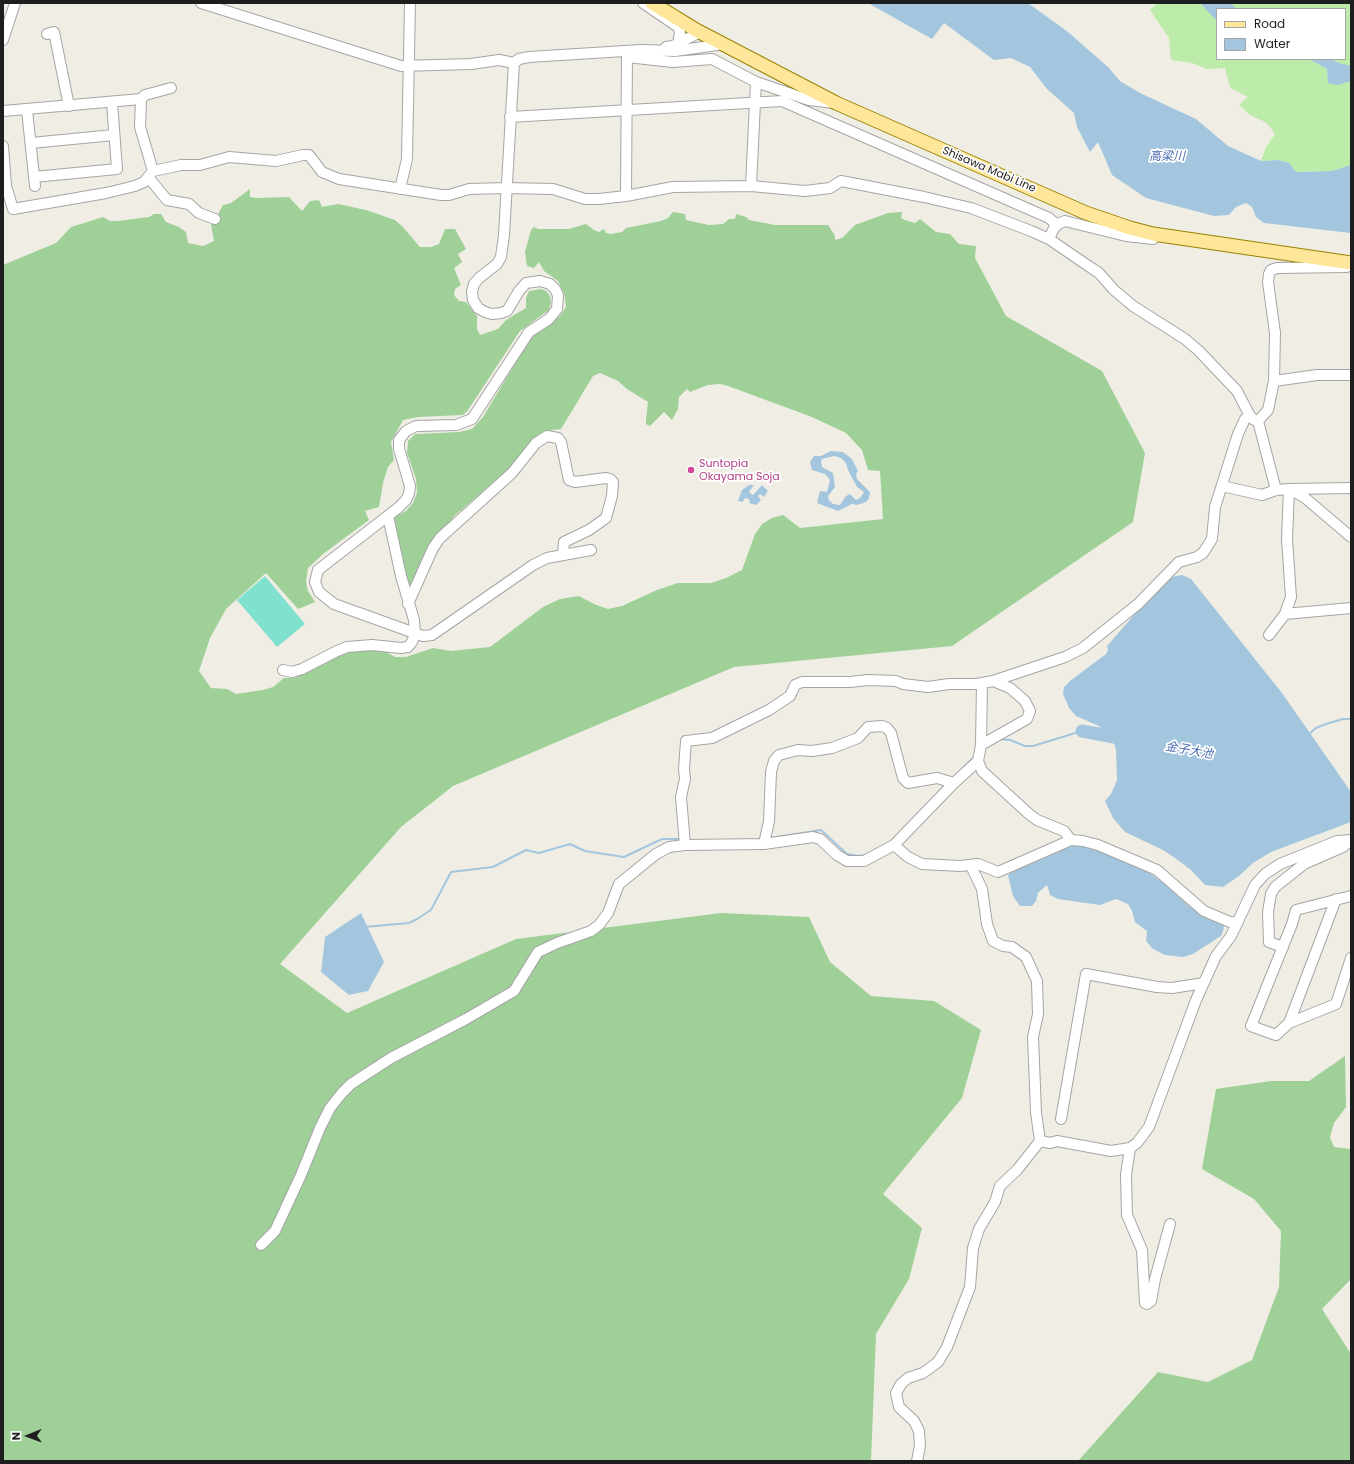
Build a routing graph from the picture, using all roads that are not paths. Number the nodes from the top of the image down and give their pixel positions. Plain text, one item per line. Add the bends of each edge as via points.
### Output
1 (15, 3) edge
2 (201, 3) edge
3 (410, 3) edge
4 (643, 3) edge
5 (652, 3) edge
6 (698, 32) junction
7 (47, 34) dead end
8 (3, 40) edge
9 (724, 44) junction
10 (682, 47) junction
11 (627, 54) junction
12 (514, 63) junction
13 (410, 67) junction
14 (756, 82) junction
15 (171, 88) dead end
16 (141, 99) junction
17 (112, 102) junction
18 (754, 102) junction
19 (836, 103) junction
20 (69, 106) junction
21 (27, 110) junction
22 (627, 110) junction
23 (3, 112) edge
24 (510, 117) junction
25 (114, 135) junction
26 (31, 143) junction
27 (3, 146) edge
28 (151, 174) junction
29 (5, 186) edge
30 (751, 186) junction
31 (506, 188) junction
32 (400, 189) junction
33 (626, 196) junction
34 (215, 219) dead end
35 (1057, 225) junction
36 (1174, 237) junction
37 (1049, 239) junction
38 (1351, 263) edge
39 (1351, 267) edge
40 (1351, 375) edge
41 (1274, 380) junction
42 (1254, 418) junction
43 (1222, 486) junction
44 (1351, 488) edge
45 (1289, 489) junction
46 (1276, 490) junction
47 (388, 516) junction
48 (1351, 537) edge
49 (591, 550) dead end
50 (563, 555) junction
51 (408, 604) junction
52 (1351, 608) edge
53 (1285, 614) junction
54 (415, 634) junction
55 (1269, 635) dead end
56 (283, 670) dead end
57 (993, 682) junction
58 (982, 683) junction
59 (981, 745) junction
60 (978, 761) junction
61 (950, 782) junction
62 (1071, 840) junction
63 (1351, 840) edge
64 (764, 844) junction
65 (685, 845) junction
66 (894, 845) junction
67 (971, 866) junction
68 (1351, 896) edge
69 (1336, 900) junction
70 (1238, 922) junction
71 (1283, 947) junction
72 (1351, 958) edge
73 (1204, 983) junction
74 (1289, 1023) junction
75 (1061, 1119) dead end
76 (1040, 1141) junction
77 (1130, 1148) junction
78 (1170, 1224) dead end
79 (261, 1245) dead end
80 (917, 1461) edge

1 - 8 street
2 - 13 street
3 - 13 street
4 - 10 street via 678,27
5 - 6 main road, Shisawa Mabi Line
6 - 9 main road, Shisawa Mabi Line
6 - 10 street
7 - 20 street via 54,32
9 - 10 street
9 - 19 main road, Shisawa Mabi Line
10 - 11 street via 641,50
11 - 12 street via 530,57
11 - 14 street via 673,62 712,59
11 - 22 street
12 - 13 street via 499,60
12 - 24 street
13 - 32 street via 407,159
14 - 18 street
14 - 19 street via 810,100
15 - 16 street via 145,95
16 - 17 street
16 - 28 street via 140,127
17 - 20 street
17 - 25 street
18 - 22 street
18 - 30 street
18 - 35 street via 782,101 1049,218
19 - 36 main road, Shisawa Mabi Line via 1086,212 1130,228
20 - 21 street
21 - 23 street
21 - 26 street
22 - 24 street
22 - 33 street
24 - 31 street
25 - 26 street
25 - 26 street via 117,169 34,182
27 - 29 street
28 - 29 street via 135,186 13,209
28 - 32 street via 181,165 200,165 228,157 276,161 309,155 322,172 329,176
28 - 34 street via 167,200 189,204 199,213
30 - 33 street via 673,187
30 - 37 street via 805,191 830,188 841,181 848,181 971,208
31 - 32 street via 469,188 449,195
31 - 33 street via 553,189 585,199
31 - 47 street via 501,257 497,264 474,284 473,300 478,308 485,312 501,313 507,311 526,283 540,281 550,284 558,295 557,309 549,319 529,332 472,419 456,425 416,426 402,435 399,449 410,486 409,494 402,505
35 - 36 street via 1065,221 1126,236 1152,239
35 - 37 street
36 - 38 main road, Shisawa Mabi Line
37 - 42 street via 1099,273 1133,306 1190,343 1237,391
39 - 41 street via 1284,267 1271,270 1268,282 1275,333
40 - 41 street via 1317,375
41 - 42 street via 1268,410
42 - 43 street via 1245,419
42 - 46 street
43 - 46 street via 1262,494
43 - 57 street via 1215,507 1212,539 1203,553 1179,562 1138,604 1083,648 1065,657
44 - 45 street
45 - 46 street
45 - 48 street via 1323,511
45 - 53 street via 1287,540 1292,590
47 - 51 street
47 - 54 street via 318,570 316,588 334,604
49 - 50 street
50 - 51 street via 564,542 606,518 612,496 612,482 606,478 575,482 569,480 561,442 558,438 547,436 536,443 512,473 440,538
50 - 54 street via 547,558 533,565 432,635
51 - 54 street via 414,620
52 - 53 street
53 - 55 street
54 - 56 street via 408,647 347,647 302,669 292,672
57 - 58 street
57 - 59 street via 1010,688 1024,701 1030,711 1027,719
58 - 59 street
58 - 65 street via 928,687 896,681 802,682 795,685 790,696 762,714 712,738 686,741 685,779 681,797
59 - 60 street
60 - 61 street
60 - 62 street via 982,771 1015,803 1037,820 1064,831
61 - 64 street via 937,778 908,783 903,778 891,733 882,726 868,727 858,738 832,748 798,750 779,755 774,760 771,772 769,821
61 - 66 street
62 - 67 street via 998,872 978,864
62 - 70 street via 1083,840 1098,845 1157,870 1204,911 1230,922
63 - 70 street via 1337,841 1301,855 1265,874 1255,885
63 - 71 street via 1343,847 1304,864 1274,887 1268,912 1270,942
64 - 65 street
64 - 66 street via 813,837 820,839 836,855 847,861 864,861
65 - 79 street via 656,854 619,884 608,913 591,931 538,952 514,990 466,1019 391,1058 351,1084 330,1108 275,1231
66 - 67 street via 908,857 922,864
67 - 76 street via 982,889 992,941 1012,947 1026,957 1037,981 1038,1014 1032,1037
68 - 69 street
69 - 71 street via 1296,910
69 - 74 street
70 - 73 street via 1216,956
71 - 74 street via 1251,1026 1276,1035
72 - 74 street via 1336,1004
73 - 75 street via 1172,988 1157,987 1086,974
73 - 77 street via 1149,1127
76 - 77 street via 1057,1141 1111,1151
76 - 80 street via 1017,1170 1000,1186 995,1202 979,1229 972,1248 970,1287 942,1357 931,1368 908,1378 896,1392 899,1407 914,1421 919,1432
77 - 78 street via 1126,1175 1127,1215 1142,1250 1147,1304 1151,1301

